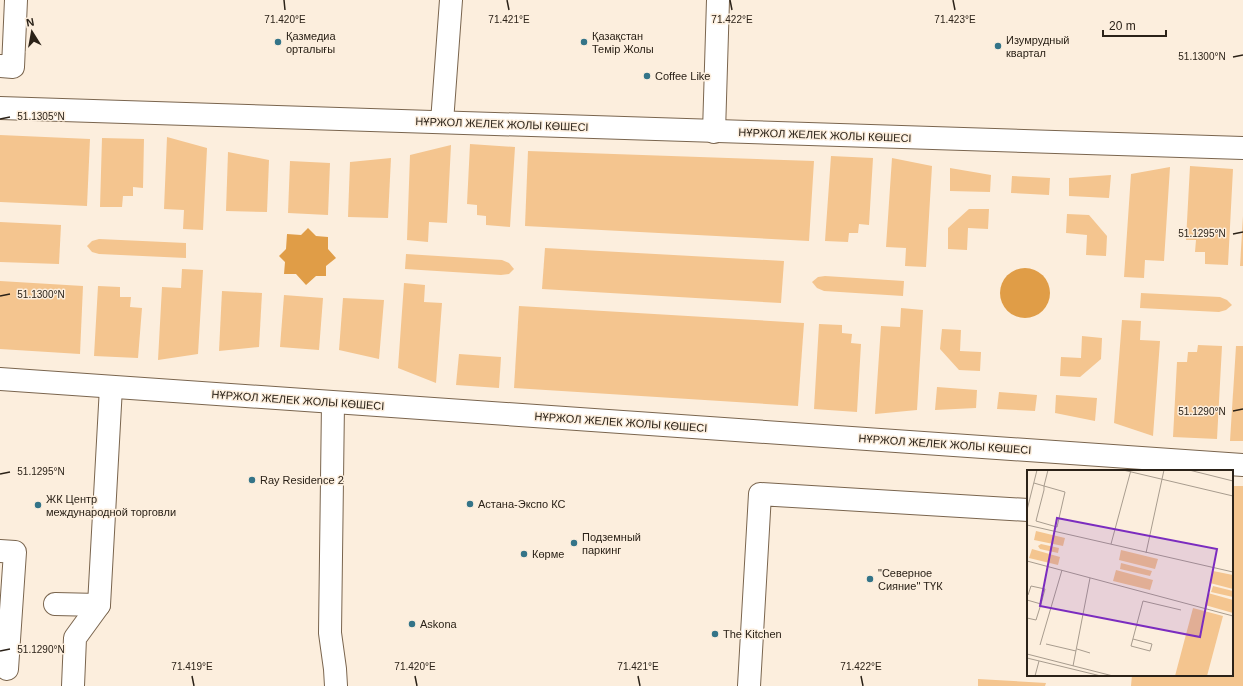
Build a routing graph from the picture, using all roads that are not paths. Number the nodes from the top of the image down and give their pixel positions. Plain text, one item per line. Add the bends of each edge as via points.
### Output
1 (16, 0) edge
2 (451, 0) edge
3 (718, 0) edge
4 (0, 66) edge
5 (0, 108) edge
6 (442, 122) junction
7 (714, 132) junction
8 (1243, 148) edge
9 (0, 379) edge
10 (111, 387) junction
11 (333, 403) junction
12 (1243, 465) edge
13 (1027, 510) edge
14 (0, 551) edge
15 (55, 604) dead end
16 (99, 605) junction
17 (4, 674) edge
18 (747, 683) edge
19 (73, 686) edge
20 (336, 686) edge

1 - 4 street via 13,67
2 - 6 street
3 - 7 street
5 - 6 street, НҰРЖОЛ ЖЕЛЕК ЖОЛЫ КӨШЕСІ
6 - 7 street, НҰРЖОЛ ЖЕЛЕК ЖОЛЫ КӨШЕСІ
7 - 8 street, НҰРЖОЛ ЖЕЛЕК ЖОЛЫ КӨШЕСІ
9 - 10 street, НҰРЖОЛ ЖЕЛЕК ЖОЛЫ КӨШЕСІ
10 - 11 street, НҰРЖОЛ ЖЕЛЕК ЖОЛЫ КӨШЕСІ
10 - 16 street
11 - 12 street, НҰРЖОЛ ЖЕЛЕК ЖОЛЫ КӨШЕСІ
11 - 20 street via 330,633
13 - 18 street via 760,494
14 - 17 street via 15,552
15 - 16 street
16 - 19 street via 75,638

